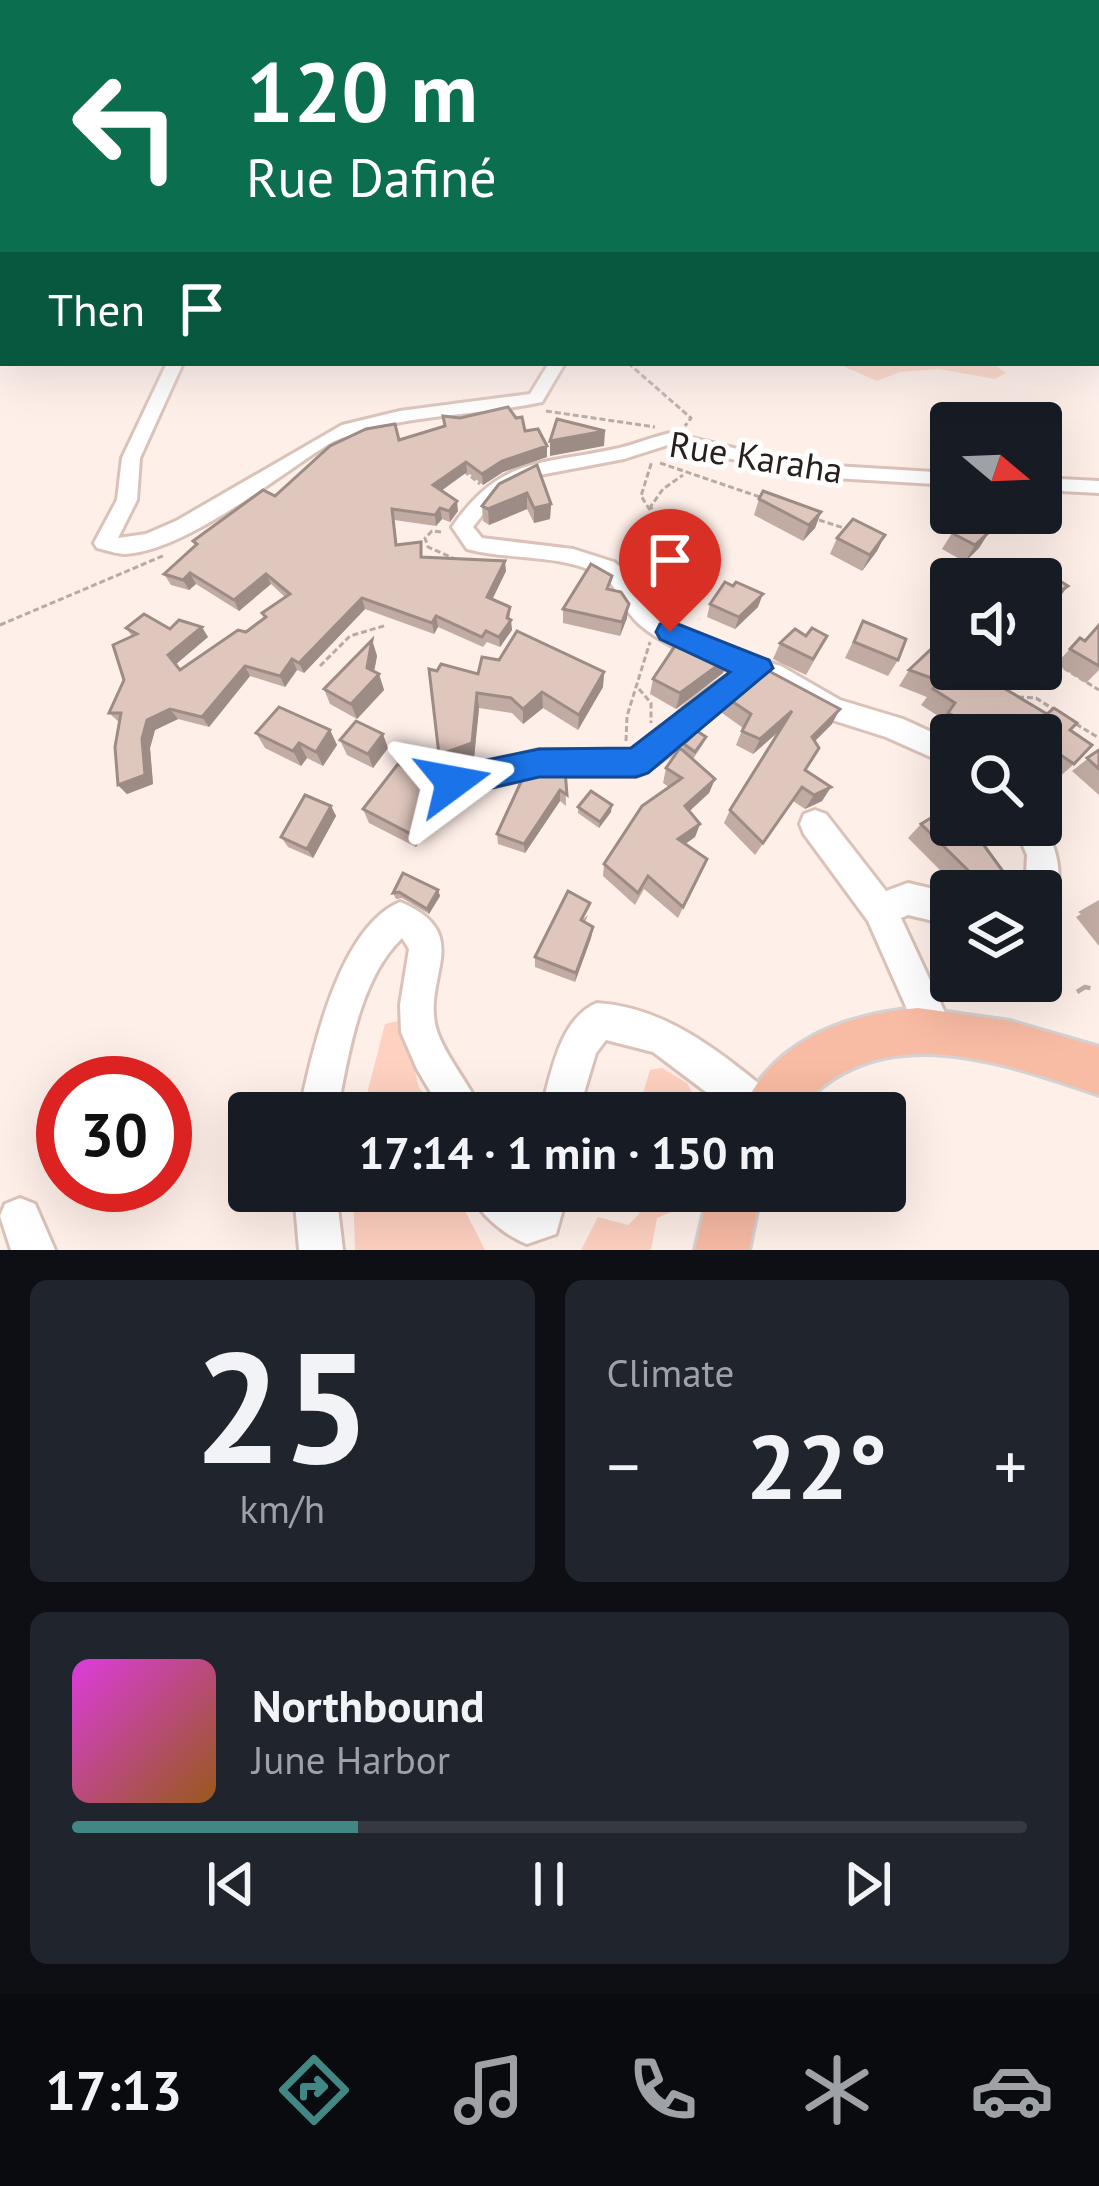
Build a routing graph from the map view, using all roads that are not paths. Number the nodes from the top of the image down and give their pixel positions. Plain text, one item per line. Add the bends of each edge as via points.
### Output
1 (174, 366) edge
2 (554, 366) edge
3 (930, 478) edge
4 (1062, 485) edge
5 (1099, 487) edge
6 (759, 668) junction
7 (930, 744) edge
8 (444, 785) dead end
9 (815, 824) dead end
10 (930, 904) edge
11 (880, 909) junction
12 (936, 1032) junction
13 (1099, 1071) edge
14 (323, 1092) edge
15 (451, 1092) edge
16 (565, 1092) edge
17 (738, 1092) edge
18 (782, 1092) edge
19 (317, 1212) edge
20 (514, 1212) edge
21 (543, 1212) edge
22 (730, 1212) edge
23 (321, 1250) edge
24 (722, 1250) edge

1 - 2 street via 131,458 127,500 105,542 111,546 131,548 226,504 358,425 536,398
3 - 6 street, Rue Karaha via 801,470 676,436 649,457 543,466 490,492 466,520 463,532 475,544 573,557 613,571 652,623
4 - 5 street
6 - 7 street via 832,709
6 - 8 street via 636,763 539,763
9 - 11 street
10 - 11 street via 908,899
11 - 12 street
12 - 13 main road
12 - 18 main road via 865,1035 800,1070
14 - 15 street via 377,939 400,919 425,941 419,1035
16 - 17 street via 580,1044 597,1021 626,1020
19 - 23 street
20 - 21 street via 526,1223
22 - 24 main road

